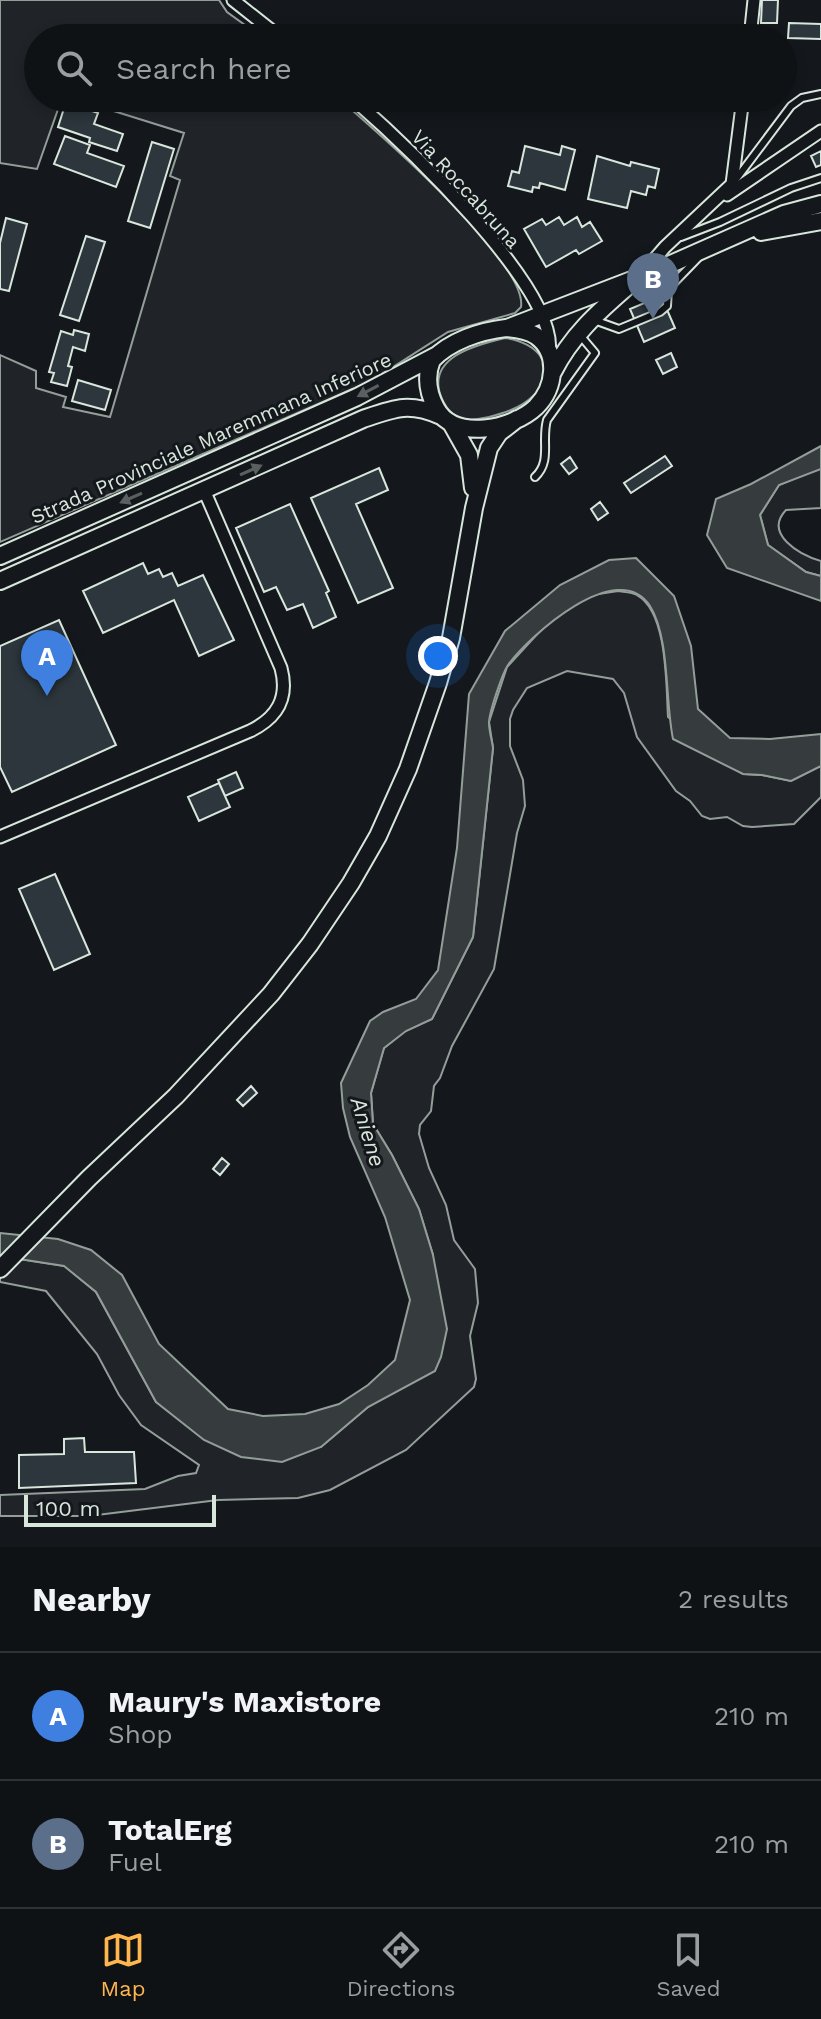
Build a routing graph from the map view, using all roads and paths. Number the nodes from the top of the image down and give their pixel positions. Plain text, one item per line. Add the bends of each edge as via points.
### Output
1 (233, 0) edge
2 (754, 0) edge
3 (263, 24) edge
4 (751, 24) edge
5 (821, 94) edge
6 (797, 102) edge
7 (367, 112) edge
8 (741, 112) edge
9 (786, 112) edge
10 (821, 131) edge
11 (821, 178) edge
12 (732, 184) junction
13 (716, 202) junction
14 (821, 204) edge
15 (821, 221) edge
16 (736, 237) junction
17 (673, 239) junction
18 (705, 250) junction
19 (655, 271) junction
20 (635, 279) junction
21 (542, 313) junction
22 (591, 319) junction
23 (506, 328) junction
24 (578, 333) junction
25 (549, 352) junction
26 (437, 355) junction
27 (553, 372) junction
28 (446, 419) junction
29 (517, 419) junction
30 (535, 477) dead end
31 (204, 490) junction
32 (474, 508) junction
33 (0, 556) edge
34 (0, 581) edge
35 (0, 837) edge
36 (0, 1269) edge

1 - 3 street
2 - 4 street
5 - 6 lane
7 - 21 street, Via Roccabruna via 471,216
8 - 12 street
9 - 12 lane
10 - 13 street
11 - 17 lane
12 - 13 street
13 - 17 street
14 - 16 main road via 784,214
15 - 16 main road
16 - 18 main road
17 - 19 street via 652,262
18 - 19 main road
18 - 22 lane via 668,289 667,306 660,312 619,329
19 - 20 main road
20 - 21 main road
20 - 22 main road
21 - 23 main road
21 - 25 street via 550,330
22 - 24 main road
23 - 25 main road via 537,336
23 - 26 main road via 470,337
24 - 27 main road
24 - 30 lane via 595,353 547,420 546,459
25 - 27 main road
26 - 28 main road via 429,367 429,392
26 -> 33 main road, Strada Provinciale Maremmana Inferiore via 357,397
27 - 29 main road via 541,401
28 - 29 main road via 474,429
31 -> 28 main road via 389,410 419,407
28 - 32 main road via 469,455
29 - 32 main road via 489,448
31 - 34 main road
31 - 35 street via 281,668 284,691 278,711 250,731
32 - 36 main road via 451,638 415,747 378,836 351,883 291,970 176,1096

